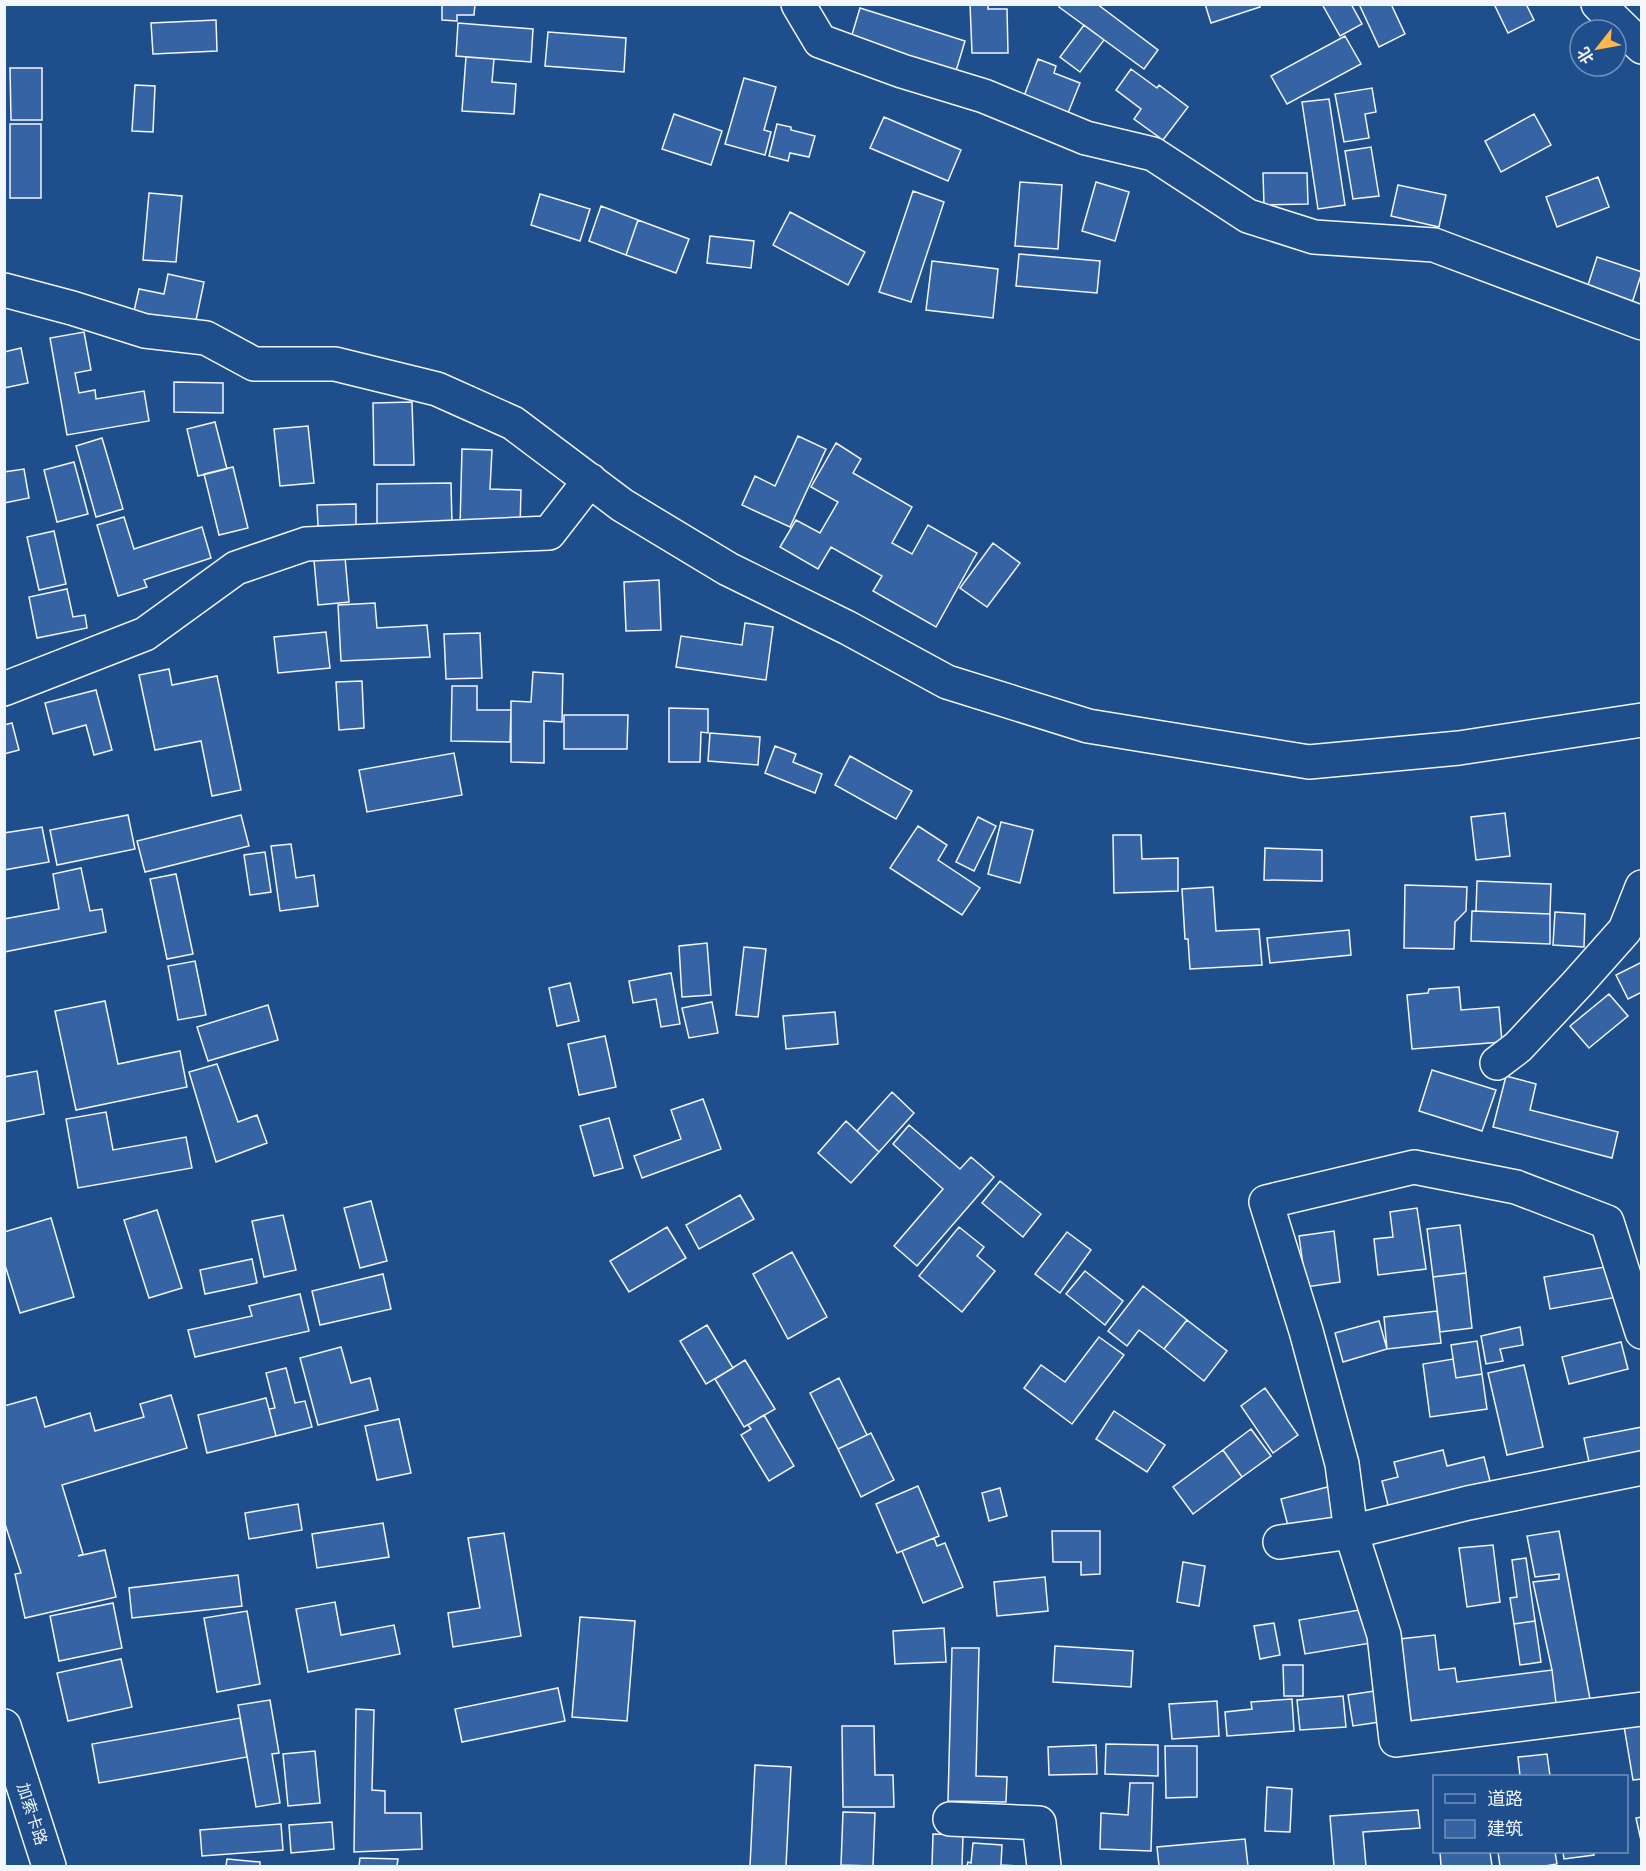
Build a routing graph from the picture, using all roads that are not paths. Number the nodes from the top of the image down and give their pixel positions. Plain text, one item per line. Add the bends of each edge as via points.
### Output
1 (798, 4) edge
2 (1598, 4) edge
3 (1641, 47) edge
4 (4, 290) edge
5 (1641, 323) edge
6 (590, 480) junction
7 (4, 689) edge
8 (1641, 720) edge
9 (1641, 887) edge
10 (1497, 1063) dead end
11 (1641, 1332) edge
12 (1641, 1468) edge
13 (1351, 1532) junction
14 (1280, 1542) dead end
15 (1641, 1709) edge
16 (4, 1726) edge
17 (950, 1819) dead end
18 (49, 1866) edge
19 (1044, 1866) edge

1 - 5 main road via 820,41 984,96 1086,138 1152,154 1248,216 1314,237 1434,245
2 - 3 main road
4 - 6 main road via 145,331 206,338 254,364 335,364 437,389 513,423
6 - 7 main road via 549,533 306,544 236,568 145,634
6 - 8 main road via 622,505 728,569 947,682 1088,726 1309,762 1459,748
9 - 10 main road via 1625,930 1548,1016
11 - 13 main road via 1607,1222 1516,1187 1414,1167 1266,1202 1342,1464
12 - 13 main road via 1468,1503
13 - 14 main road
13 - 15 main road via 1384,1635 1396,1740
16 - 18 main road, 加索卡路
17 - 19 main road via 1039,1823

